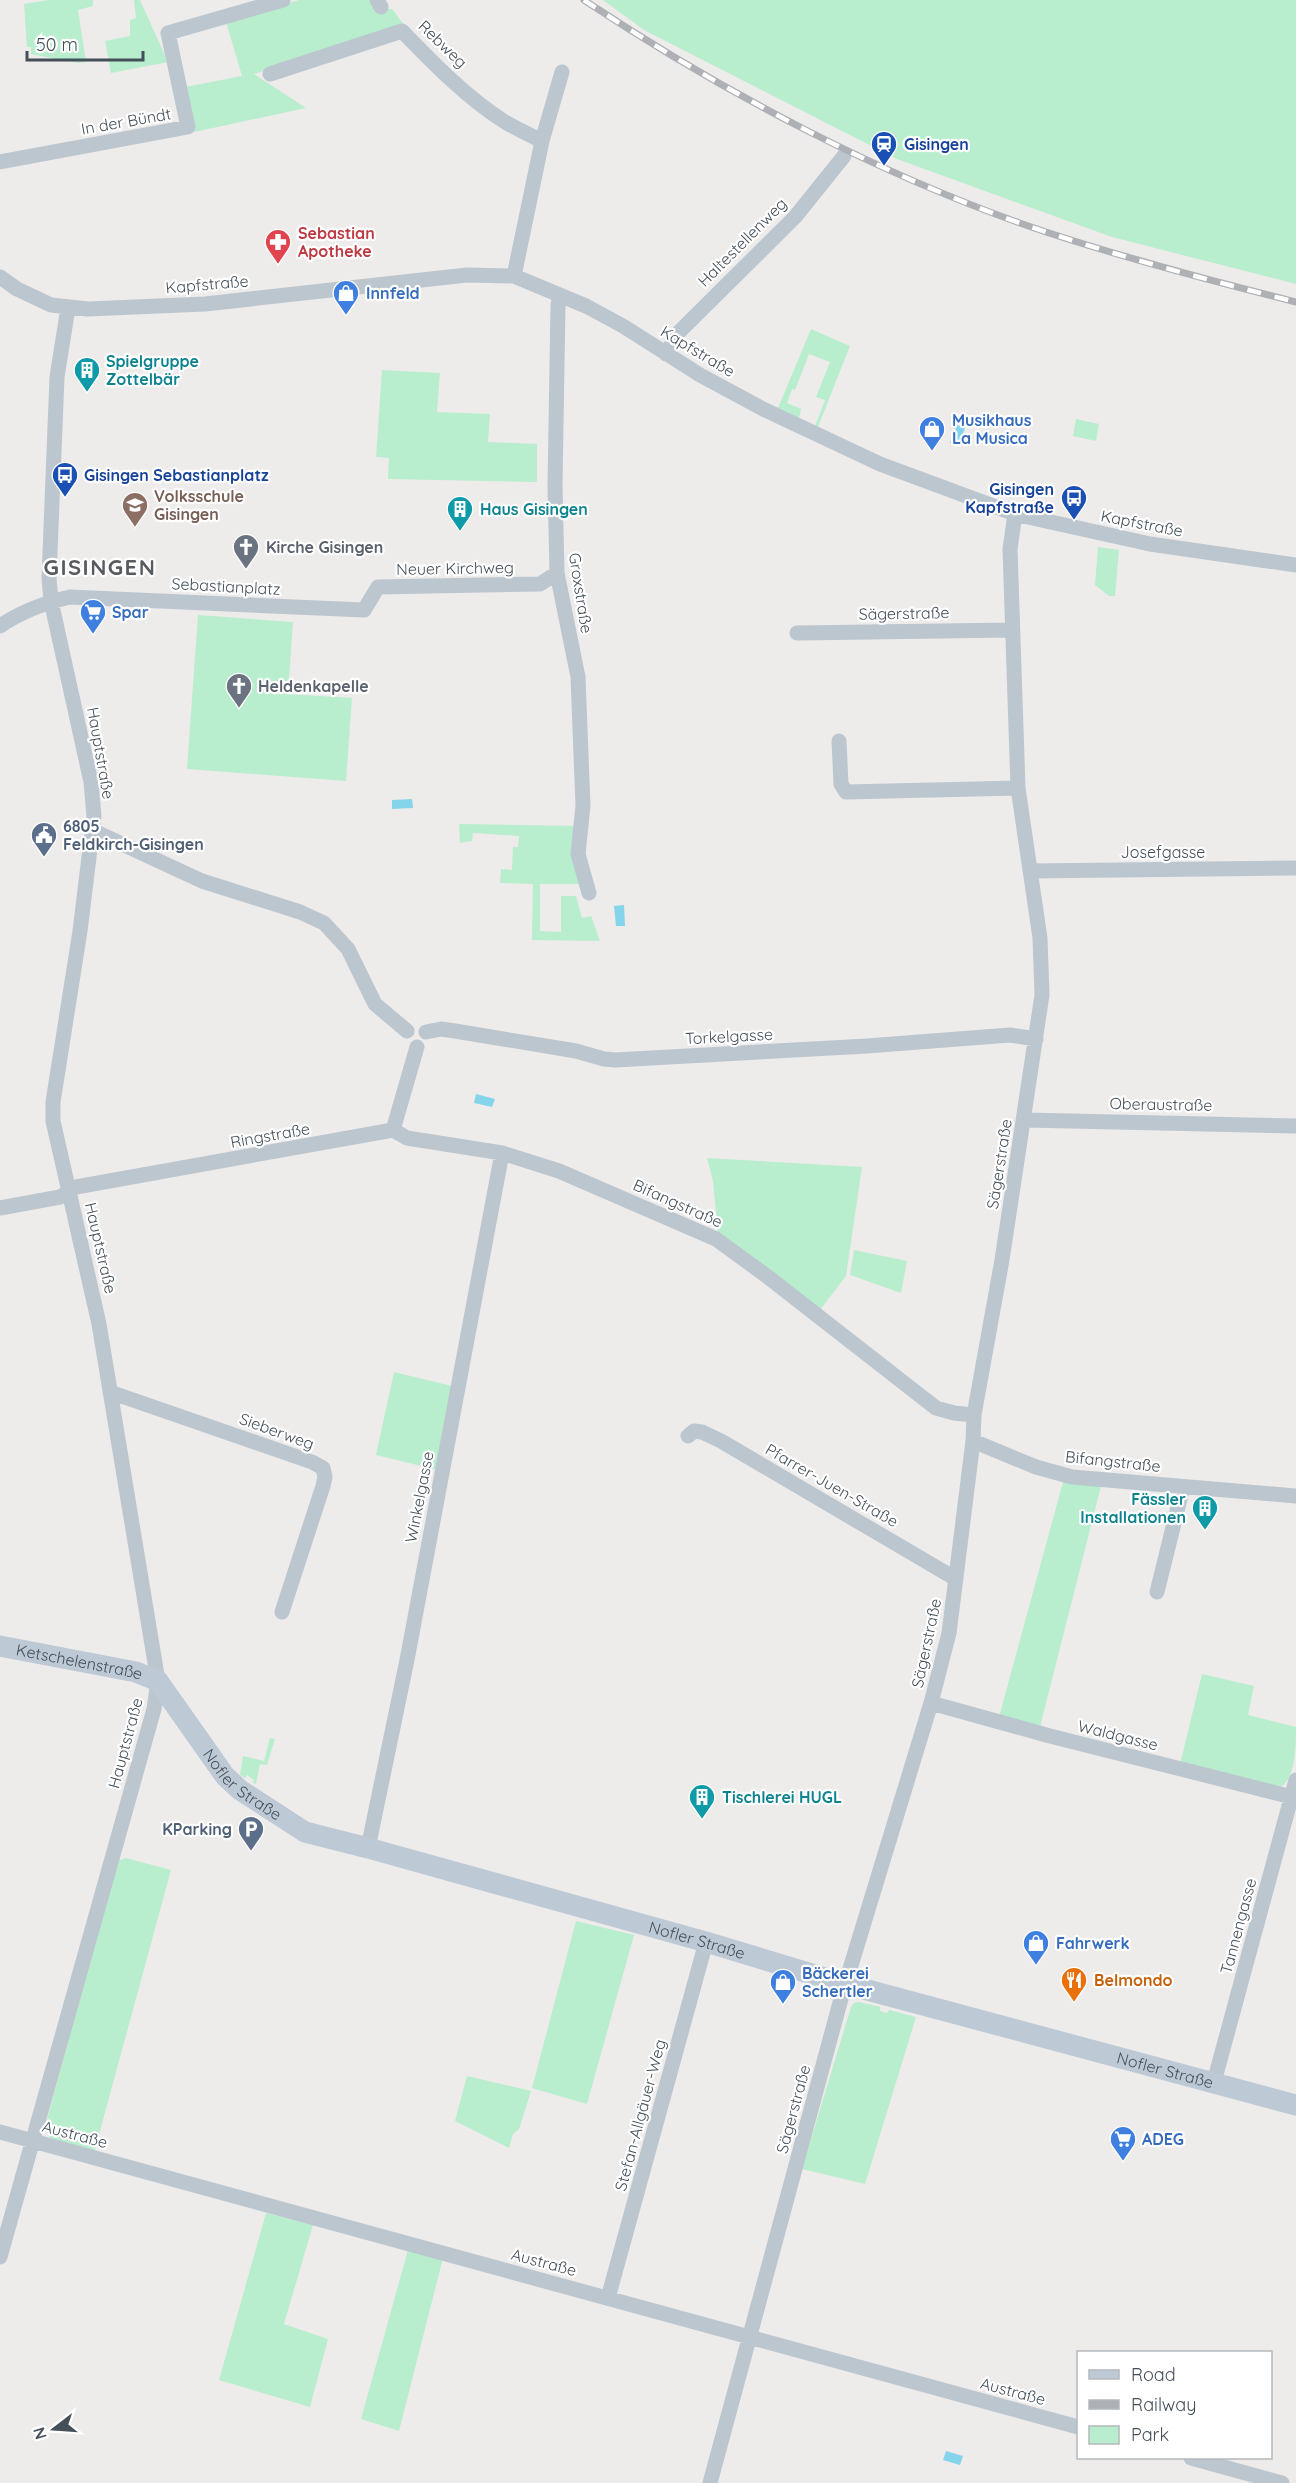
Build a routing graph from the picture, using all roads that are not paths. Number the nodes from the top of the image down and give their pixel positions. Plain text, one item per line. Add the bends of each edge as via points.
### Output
1 (283, 0) edge
2 (562, 72) dead end
3 (270, 74) dead end
4 (543, 141) junction
5 (844, 156) dead end
6 (0, 162) edge
7 (513, 276) junction
8 (0, 278) edge
9 (560, 295) junction
10 (68, 308) junction
11 (666, 354) junction
12 (1015, 514) junction
13 (1296, 565) edge
14 (557, 573) junction
15 (51, 601) junction
16 (364, 610) joint
17 (0, 626) edge
18 (1012, 630) junction
19 (797, 633) dead end
20 (839, 741) dead end
21 (1018, 788) junction
22 (93, 831) junction
23 (1296, 868) edge
24 (1030, 871) junction
25 (589, 893) dead end
26 (407, 1031) junction
27 (426, 1032) junction
28 (1036, 1039) junction
29 (417, 1047) junction
30 (1025, 1120) junction
31 (1296, 1126) edge
32 (393, 1130) junction
33 (502, 1153) junction
34 (69, 1191) junction
35 (0, 1208) edge
36 (110, 1392) junction
37 (974, 1414) junction
38 (688, 1436) dead end
39 (973, 1441) junction
40 (1183, 1486) junction
41 (1296, 1496) edge
42 (956, 1579) junction
43 (1157, 1592) dead end
44 (282, 1612) dead end
45 (0, 1646) edge
46 (158, 1681) junction
47 (931, 1703) junction
48 (1296, 1780) edge
49 (1294, 1797) edge
50 (368, 1848) junction
51 (706, 1942) junction
52 (846, 1984) junction
53 (1214, 2082) junction
54 (1296, 2105) edge
55 (0, 2132) edge
56 (33, 2141) junction
57 (0, 2257) edge
58 (608, 2298) junction
59 (750, 2337) junction
60 (1077, 2427) edge
61 (1198, 2459) edge
62 (710, 2483) edge
63 (1282, 2483) edge

1 - 6 street, In der Bündt via 168,33 188,128
2 - 4 street
3 - 4 street, Rebweg via 402,31 504,122
4 - 7 street
5 - 11 street, Haltestellenweg via 795,217 678,333
7 - 9 street, Kapfstraße
7 - 10 street, Kapfstraße via 467,275 148,308
8 - 10 street via 51,305
9 - 11 street, Kapfstraße via 623,326
9 - 14 street, Groxstraße via 555,463
10 - 15 street, Hauptstraße via 57,377
11 - 12 street, Kapfstraße via 763,409 880,464
12 - 13 street, Kapfstraße via 1150,544
12 - 18 street, Sägerstraße via 1010,549
14 - 16 street, Neuer Kirchweg via 540,584 378,587
14 - 25 street, Groxstraße via 578,677 583,806 578,854
15 - 16 street, Sebastianplatz via 99,597
15 - 17 street, Sebastianplatz via 19,613
15 - 22 street, Hauptstraße via 91,782
18 - 19 street, Sägerstraße
18 - 21 street, Sägerstraße
20 - 21 street via 841,784 846,792
21 - 24 street, Sägerstraße
22 - 26 street via 202,881 324,923 348,949 375,1004
22 - 34 street, Hauptstraße via 53,1102 53,1121
23 - 24 street, Josefgasse
24 - 28 street, Sägerstraße via 1042,975
26 - 27 street via 419,1026
26 - 29 street via 407,1043
27 - 28 street, Torkelgasse via 455,1030 615,1060 1010,1035
27 - 29 street via 425,1042
28 - 30 street, Sägerstraße
29 - 32 street
30 - 31 street, Oberaustraße
30 - 37 street, Sägerstraße
32 - 33 street, Bifangstraße via 407,1138
32 - 34 street, Ringstraße
33 - 37 street, Bifangstraße via 559,1171 716,1239 936,1408
33 - 50 street, Winkelgasse
34 - 35 street, Ringstraße via 60,1197
34 - 36 street, Hauptstraße via 95,1301
36 - 44 street, Sieberweg via 323,1468 323,1486
36 - 46 street, Hauptstraße
37 - 39 street, Sägerstraße
38 - 42 street, Pfarrer-Juen-Straße via 694,1431 702,1432 721,1441
39 - 40 street, Bifangstraße via 1072,1477
39 - 42 street, Sägerstraße
40 - 41 street, Bifangstraße
40 - 43 street
42 - 47 street, Sägerstraße via 949,1633
45 - 46 main road, Ketschelenstraße via 136,1672
46 - 50 main road, Nofler Straße via 225,1776 240,1790 300,1829
46 - 56 street, Hauptstraße via 154,1709
47 - 49 street, Waldgasse
47 - 52 street, Sägerstraße
48 - 49 street, Tannengasse
49 - 53 street, Tannengasse
50 - 51 main road, Nofler Straße
51 - 52 main road, Nofler Straße
51 - 58 street, Stefan-Allgäuer-Weg
52 - 53 main road, Nofler Straße
52 - 59 street, Sägerstraße
53 - 54 main road, Nofler Straße
55 - 56 street, Austraße
56 - 57 street, Hauptstraße
56 - 58 street, Austraße
58 - 59 street, Austraße
59 - 60 street, Austraße
59 - 62 street, Sägerstraße
61 - 63 street

